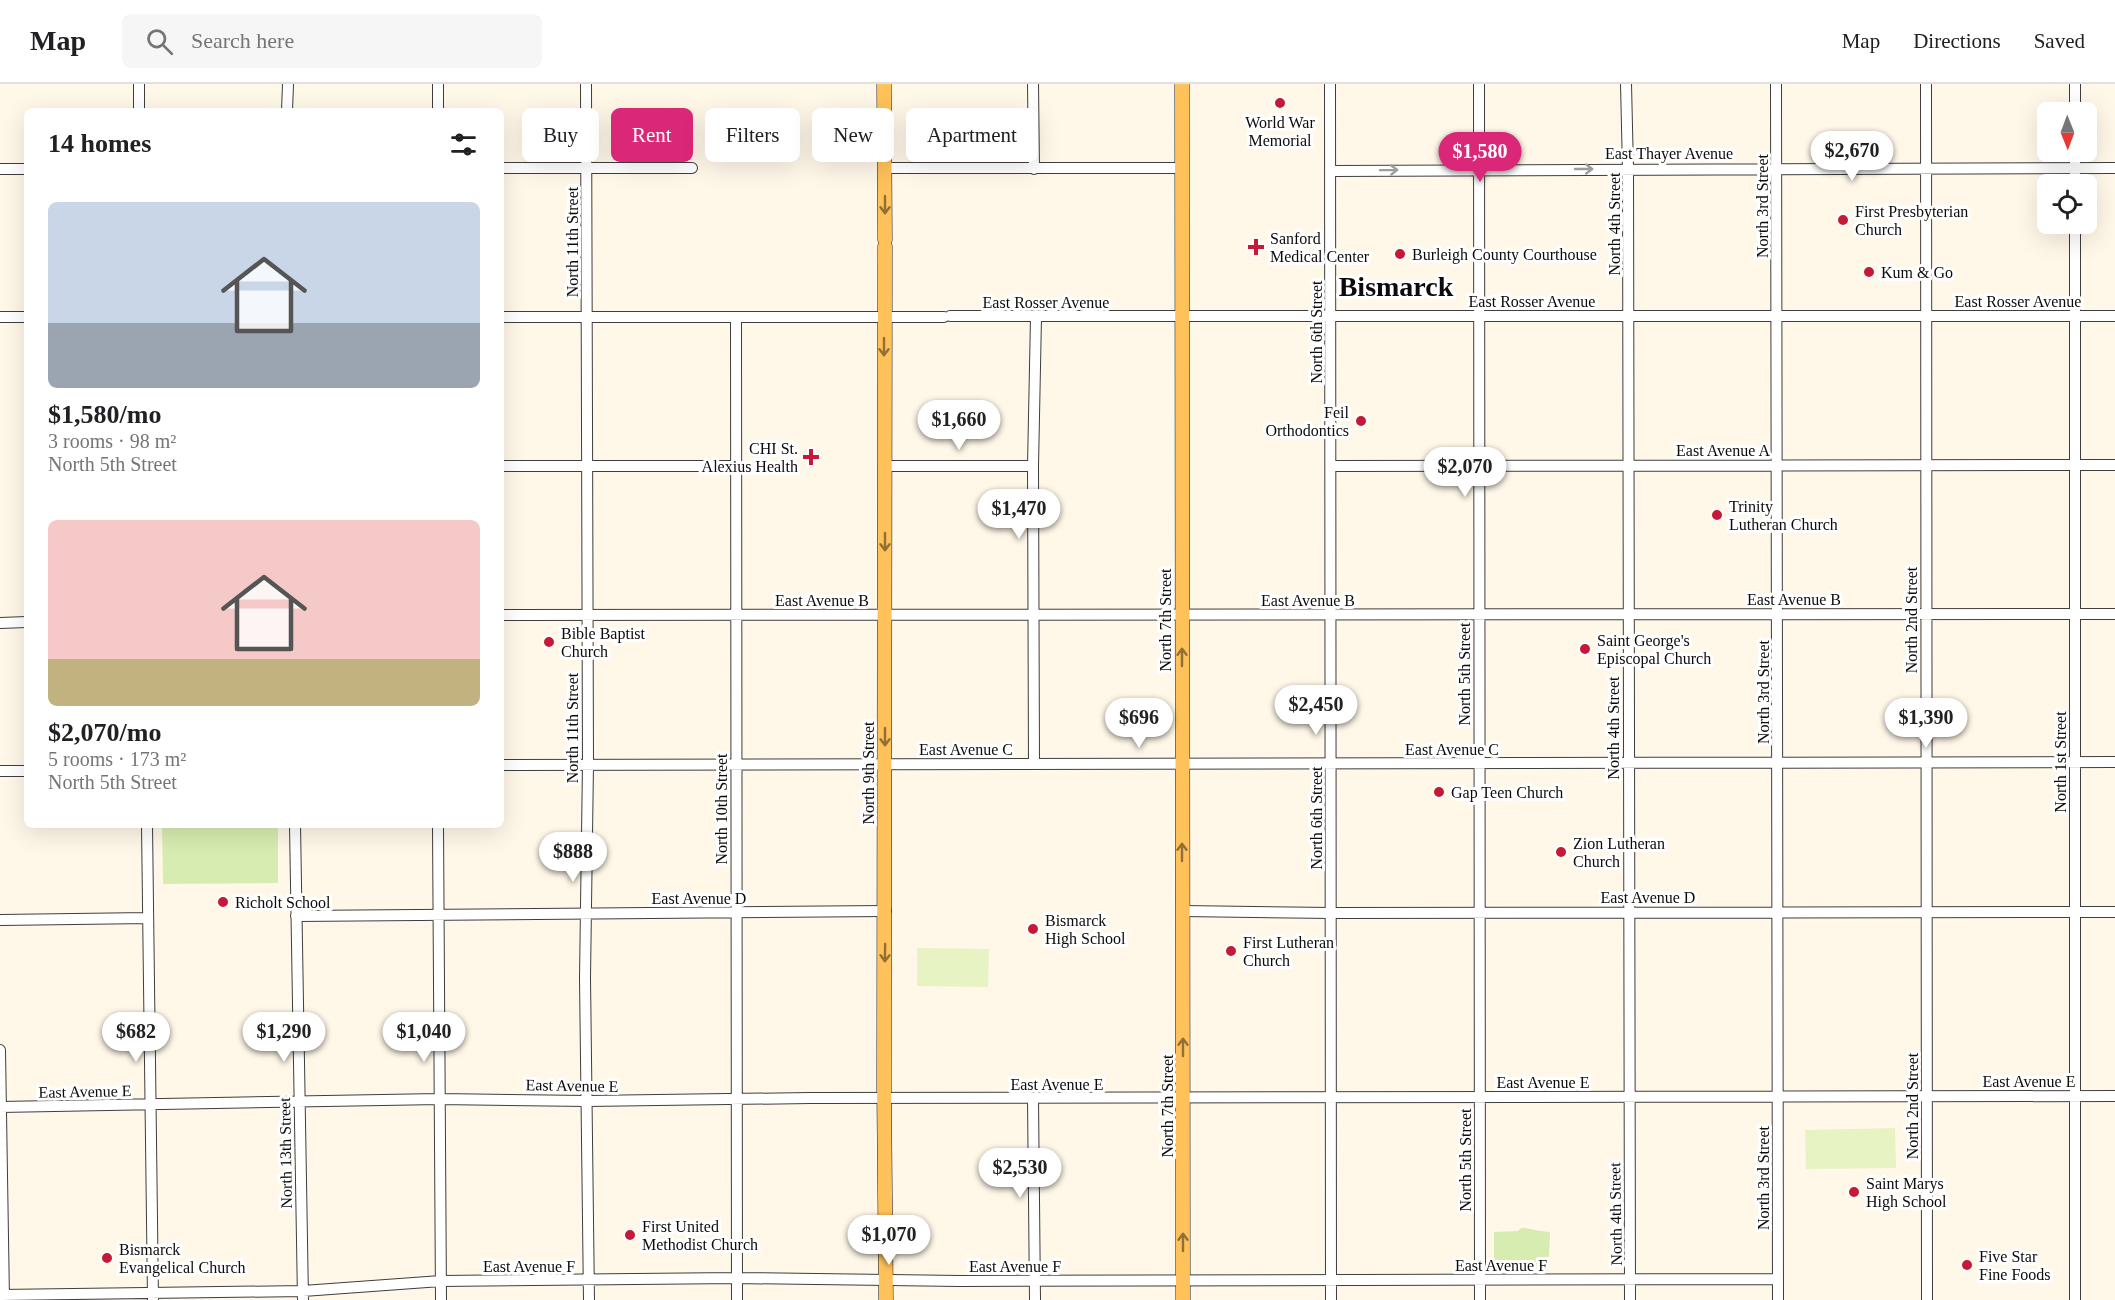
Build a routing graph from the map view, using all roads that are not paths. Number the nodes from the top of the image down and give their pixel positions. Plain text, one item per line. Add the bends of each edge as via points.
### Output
1 (139, 84) edge
2 (288, 84) edge
3 (438, 84) edge
4 (586, 84) edge
5 (884, 84) edge
6 (1033, 84) edge
7 (1182, 84) edge
8 (1330, 84) edge
9 (1479, 84) edge
10 (1626, 84) edge
11 (1776, 84) edge
12 (1926, 84) edge
13 (2075, 84) edge
14 (2075, 102) edge
15 (139, 108) edge
16 (288, 108) edge
17 (438, 108) edge
18 (2074, 162) edge
19 (2074, 167) junction
20 (504, 168) edge
21 (587, 168) junction
22 (692, 168) dead end
23 (885, 168) junction
24 (1182, 168) junction
25 (1777, 168) junction
26 (1926, 168) junction
27 (2115, 168) edge
28 (0, 169) edge
29 (24, 169) edge
30 (1034, 169) junction
31 (1480, 169) junction
32 (1628, 169) junction
33 (1330, 171) junction
34 (2074, 174) edge
35 (2075, 234) edge
36 (884, 316) junction
37 (1629, 316) junction
38 (1777, 316) junction
39 (1926, 316) junction
40 (2075, 316) junction
41 (2115, 316) edge
42 (0, 317) edge
43 (24, 317) edge
44 (504, 317) edge
45 (587, 317) junction
46 (736, 317) junction
47 (1036, 317) junction
48 (1182, 317) junction
49 (1330, 317) junction
50 (1479, 317) junction
51 (1777, 465) junction
52 (1926, 465) junction
53 (2075, 465) junction
54 (2115, 465) edge
55 (504, 466) edge
56 (587, 466) junction
57 (736, 466) junction
58 (884, 466) junction
59 (1033, 466) junction
60 (1331, 466) junction
61 (1479, 466) junction
62 (1628, 466) junction
63 (1479, 614) junction
64 (1628, 614) junction
65 (1778, 614) junction
66 (1926, 614) junction
67 (2075, 614) junction
68 (2115, 614) edge
69 (504, 615) edge
70 (586, 615) junction
71 (736, 615) junction
72 (885, 615) junction
73 (1034, 615) junction
74 (1182, 615) junction
75 (1329, 615) junction
76 (24, 622) edge
77 (0, 623) edge
78 (2074, 762) junction
79 (2115, 762) edge
80 (1479, 763) junction
81 (1778, 763) junction
82 (1926, 763) junction
83 (588, 764) junction
84 (735, 764) junction
85 (1034, 764) junction
86 (1182, 764) junction
87 (1331, 764) junction
88 (1628, 764) junction
89 (504, 765) edge
90 (885, 765) junction
91 (0, 771) edge
92 (24, 771) edge
93 (147, 828) edge
94 (295, 828) edge
95 (438, 828) edge
96 (885, 911) junction
97 (1182, 911) junction
98 (2075, 911) junction
99 (1629, 912) junction
100 (1778, 912) junction
101 (2115, 912) edge
102 (736, 913) junction
103 (1331, 913) junction
104 (1479, 913) junction
105 (1927, 913) junction
106 (439, 914) junction
107 (587, 914) junction
108 (296, 916) junction
109 (148, 918) junction
110 (0, 920) edge
111 (0, 1050) edge
112 (1628, 1096) junction
113 (1778, 1096) junction
114 (1926, 1096) junction
115 (2115, 1096) edge
116 (1480, 1097) junction
117 (2074, 1097) junction
118 (1183, 1098) junction
119 (1331, 1098) junction
120 (439, 1099) junction
121 (737, 1099) junction
122 (884, 1099) junction
123 (1033, 1099) junction
124 (587, 1101) junction
125 (299, 1103) junction
126 (150, 1105) junction
127 (0, 1107) edge
128 (736, 1278) junction
129 (589, 1280) junction
130 (886, 1280) junction
131 (1183, 1280) junction
132 (1331, 1280) junction
133 (1480, 1280) junction
134 (1630, 1280) junction
135 (1778, 1280) junction
136 (441, 1281) junction
137 (1035, 1281) junction
138 (303, 1295) edge
139 (153, 1296) edge
140 (3, 1297) edge
141 (441, 1300) edge
142 (589, 1300) edge
143 (737, 1300) edge
144 (886, 1300) edge
145 (1035, 1300) edge
146 (1183, 1300) edge
147 (1331, 1300) edge
148 (1480, 1300) edge
149 (1630, 1300) edge
150 (1778, 1300) edge
151 (1927, 1300) edge
152 (2075, 1300) edge

1 - 15 street
2 - 16 street
3 - 17 street
4 - 21 street, North 11th Street
5 - 23 main road, North 9th Street
6 - 30 street
7 - 24 main road, North 7th Street
8 - 33 street, North 6th Street
9 - 31 street, North 5th Street
10 - 32 street, North 4th Street
11 - 25 street, North 3rd Street
12 - 26 street, North 2nd Street
13 - 14 street
18 - 19 street
19 - 26 street, East Thayer Avenue
19 - 27 street, East Thayer Avenue
19 - 34 street
20 - 21 street
21 - 22 street
21 - 45 street, North 11th Street
23 - 30 street
23 -> 36 main road, North 9th Street
24 - 30 street
24 - 48 main road, North 7th Street
25 - 26 street, East Thayer Avenue
25 - 32 street, East Thayer Avenue
25 - 38 street, North 3rd Street
26 - 39 street, North 2nd Street
28 - 29 street
31 -> 32 street, East Thayer Avenue
33 -> 31 street, East Thayer Avenue
31 - 50 street, North 5th Street
32 - 37 street, North 4th Street
33 - 49 street, North 6th Street
35 - 40 street, North 1st Street
36 - 46 street, East Rosser Avenue
36 - 47 street, East Rosser Avenue
36 -> 58 main road, North 9th Street
37 - 38 street, East Rosser Avenue
37 - 50 street, East Rosser Avenue
37 - 62 street, North 4th Street
38 - 39 street, East Rosser Avenue
38 - 51 street, North 3rd Street
39 - 40 street, East Rosser Avenue
39 - 52 street, North 2nd Street
40 - 41 street, East Rosser Avenue
40 - 53 street, North 1st Street
42 - 43 street
44 - 45 street, East Rosser Avenue
45 - 46 street, East Rosser Avenue
45 - 56 street, North 11th Street
46 - 57 street, North 10th Street
47 - 48 street, East Rosser Avenue
47 - 59 street
48 - 49 street, East Rosser Avenue
48 - 74 main road, North 7th Street
49 - 50 street, East Rosser Avenue
49 - 60 street, North 6th Street
50 - 61 street, North 5th Street
51 - 52 street, East Avenue A
51 - 62 street, East Avenue A
51 - 65 street, North 3rd Street
52 - 53 street, East Avenue A
52 - 66 street, North 2nd Street
53 - 54 street, East Avenue A
53 - 67 street, North 1st Street
55 - 56 street
56 - 57 street
56 - 70 street, North 11th Street
57 - 71 street, North 10th Street
58 - 59 street
58 -> 72 main road, North 9th Street
59 - 73 street
60 - 61 street, East Avenue A
60 - 75 street, North 6th Street
61 - 62 street, East Avenue A
61 - 63 street, North 5th Street
62 - 64 street, North 4th Street
63 - 64 street, East Avenue B
63 - 75 street, East Avenue B
63 - 80 street, North 5th Street
64 - 65 street, East Avenue B
64 - 88 street, North 4th Street
65 - 66 street, East Avenue B
65 - 81 street, North 3rd Street
66 - 67 street, East Avenue B
66 - 82 street, North 2nd Street
67 - 68 street, East Avenue B
67 - 78 street, North 1st Street
69 - 70 street, East Avenue B
70 - 71 street, East Avenue B
70 - 83 street, North 11th Street
71 - 72 street, East Avenue B
71 - 84 street, North 10th Street
72 - 73 street, East Avenue B
72 -> 90 main road, North 9th Street
73 - 74 street, East Avenue B
73 - 85 street
74 - 75 street, East Avenue B
86 -> 74 main road, North 7th Street
75 - 87 street, North 6th Street
76 - 77 street
78 - 79 street, East Avenue C
78 - 82 street, East Avenue C
78 - 98 street, North 1st Street
80 - 87 street, East Avenue C
80 - 88 street, East Avenue C
80 - 104 street, North 5th Street
81 - 82 street, East Avenue C
81 - 88 street, East Avenue C
81 - 100 street, North 3rd Street
82 - 105 street, North 2nd Street
83 - 84 street, East Avenue C
83 - 89 street, East Avenue C
83 - 107 street, North 11th Street
84 - 90 street, East Avenue C
84 - 102 street, North 10th Street
85 - 86 street, East Avenue C
85 - 90 street, East Avenue C
86 - 87 street, East Avenue C
97 -> 86 main road, North 7th Street
87 - 103 street, North 6th Street
88 - 99 street, North 4th Street
90 - 96 main road, North 9th Street
91 - 92 street
93 - 109 street
94 - 108 street, North 13th Street
95 - 106 street
96 - 102 street, East Avenue D
96 -> 122 main road, North 9th Street
97 - 103 street, East Avenue D
118 -> 97 main road, North 7th Street
98 - 101 street, East Avenue D
98 - 105 street, East Avenue D
98 - 117 street, North 1st Street
99 - 100 street, East Avenue D
99 - 104 street, East Avenue D
99 - 112 street, North 4th Street
100 - 105 street, East Avenue D
100 - 113 street, North 3rd Street
102 - 107 street, East Avenue D
102 - 121 street, North 10th Street
103 - 104 street, East Avenue D
103 - 119 street, North 6th Street
104 - 116 street, North 5th Street
105 - 114 street, North 2nd Street
106 - 107 street, East Avenue D
106 - 108 street, East Avenue D
106 - 120 street
107 - 124 street, North 11th Street
108 - 125 street, North 13th Street
109 - 110 street
109 - 126 street
111 - 127 street
112 - 113 street, East Avenue E
112 - 116 street, East Avenue E
112 - 134 street, North 4th Street
113 - 114 street, East Avenue E
113 - 135 street, North 3rd Street
114 - 117 street, East Avenue E
114 - 151 street, North 2nd Street
115 - 117 street, East Avenue E
116 - 119 street, East Avenue E
116 - 133 street, North 5th Street
117 - 152 street, North 1st Street
118 - 119 street, East Avenue E
118 - 123 street, East Avenue E
131 -> 118 main road, North 7th Street
119 - 132 street, North 6th Street
120 - 124 street, East Avenue E
120 - 125 street, East Avenue E
120 - 136 street
121 - 122 street, East Avenue E
121 - 124 street, East Avenue E
121 - 128 street, North 10th Street
122 - 123 street, East Avenue E
122 - 130 main road, North 9th Street
123 - 137 street
124 - 129 street, North 11th Street
125 - 126 street, East Avenue E
125 - 138 street, North 13th Street
126 - 127 street, East Avenue E
126 - 139 street
127 - 140 street
128 - 129 street, East Avenue F
128 - 130 street, East Avenue F
128 - 143 street, North 10th Street
129 - 136 street, East Avenue F
129 - 142 street, North 11th Street
130 - 137 street, East Avenue F
130 - 144 main road, North 9th Street
131 - 132 street, East Avenue F
131 - 137 street, East Avenue F
131 - 146 main road, North 7th Street
132 - 133 street, East Avenue F
132 - 147 street, North 6th Street
133 - 134 street, East Avenue F
133 - 148 street, North 5th Street
134 - 135 street, East Avenue F
134 - 149 street, North 4th Street
135 - 150 street, North 3rd Street
136 - 138 street, East Avenue F
136 - 141 street
137 - 145 street
138 - 139 street, East Avenue F
139 - 140 street, East Avenue F

